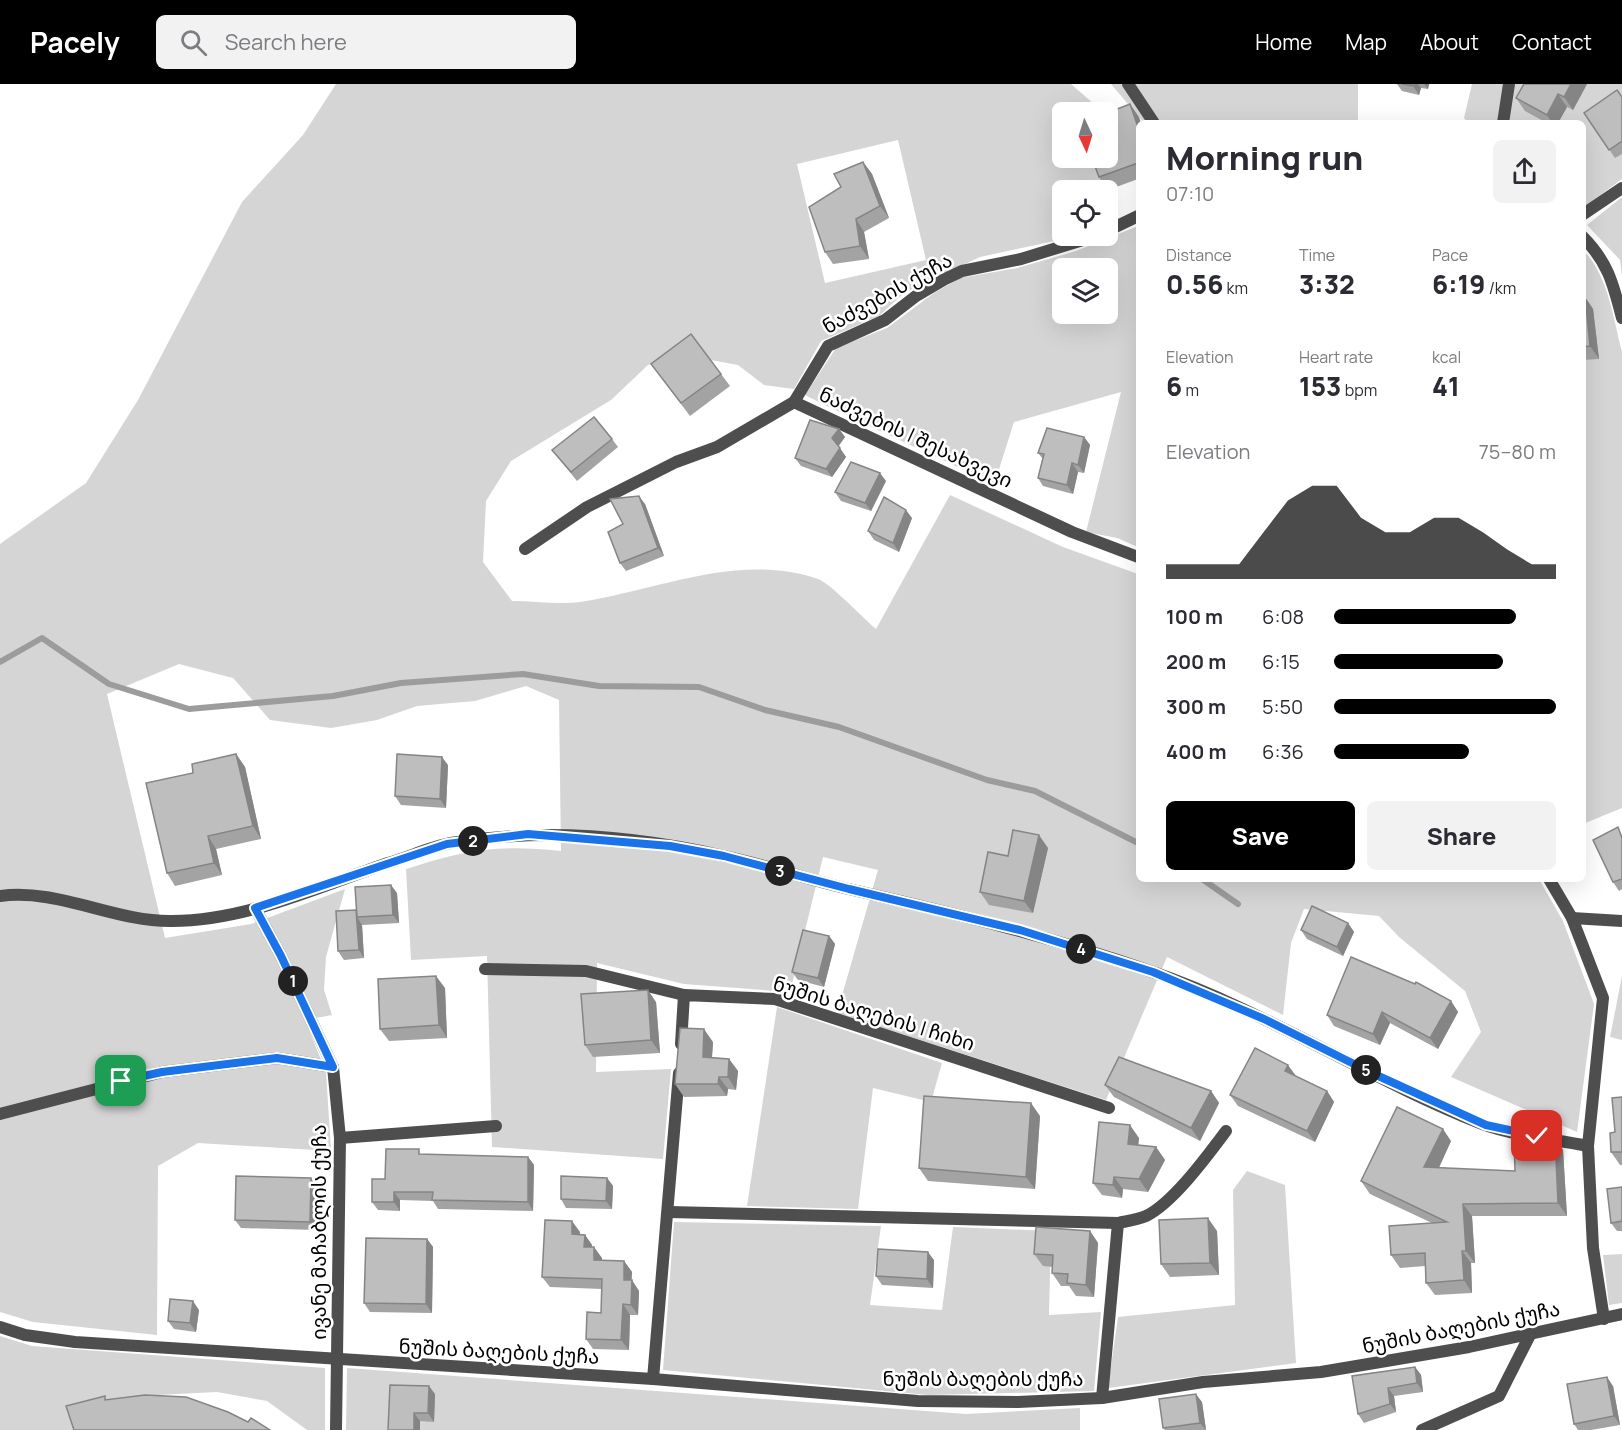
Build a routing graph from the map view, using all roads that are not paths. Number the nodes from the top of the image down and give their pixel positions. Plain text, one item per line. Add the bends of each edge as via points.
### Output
1 (1128, 84) edge
2 (1509, 84) edge
3 (1152, 120) edge
4 (1503, 120) edge
5 (1622, 188) edge
6 (1586, 212) edge
7 (1136, 217) edge
8 (1118, 226) edge
9 (1586, 240) edge
10 (1064, 246) edge
11 (1622, 318) edge
12 (794, 402) junction
13 (525, 549) dead end
14 (1136, 556) edge
15 (1551, 882) edge
16 (0, 896) edge
17 (255, 908) junction
18 (1572, 918) junction
19 (1622, 921) edge
20 (485, 969) dead end
21 (684, 995) junction
22 (333, 1067) junction
23 (1109, 1108) dead end
24 (0, 1114) edge
25 (496, 1126) dead end
26 (1226, 1131) dead end
27 (340, 1138) junction
28 (1588, 1146) junction
29 (669, 1212) junction
30 (1118, 1223) junction
31 (1622, 1314) edge
32 (1604, 1318) junction
33 (0, 1327) edge
34 (1530, 1335) junction
35 (337, 1361) junction
36 (653, 1380) junction
37 (1102, 1398) junction
38 (336, 1430) edge
39 (1422, 1430) edge

1 - 3 street
2 - 4 street
5 - 6 street
7 - 8 street
9 - 11 street via 1610,273
10 - 12 street, ნაძვების ქუჩა via 1021,260 962,271 916,296 885,320 828,346
12 - 13 street, ნაძვების I შესახვევი via 717,447 676,462 587,507
12 - 14 street, ნაძვების I შესახვევი via 1072,532
15 - 18 street
16 - 17 street via 17,893 130,917 172,921
17 - 22 street, ივანე მაჩაბლის ქუჩა
17 - 28 street via 447,844 516,835 614,840 713,854 1020,930 1153,972 1264,1019 1486,1125
18 - 19 street
18 - 28 street via 1603,998
20 - 21 street, ნუშის ბაღების I ჩიხი via 586,970
21 - 23 street, ნუშის ბაღების I ჩიხი via 776,999
21 - 29 street
22 - 24 street via 277,1058 162,1072
22 - 27 street, ივანე მაჩაბლის ქუჩა
25 - 27 street
26 - 30 street via 1169,1198 1146,1216
27 - 35 street, ივანე მაჩაბლის ქუჩა
28 - 32 street via 1593,1248
29 - 30 street
29 - 36 street
30 - 37 street
31 - 32 street, ნუშის ბაღების ქუჩა
32 - 34 street, ნუშის ბაღების ქუჩა
33 - 35 street, ნუშის ბაღების ქუჩა via 75,1342
34 - 37 street, ნუშის ბაღების ქუჩა via 1321,1372 1203,1382
34 - 39 street via 1499,1396
35 - 36 street, ნუშის ბაღების ქუჩა
35 - 38 street, ივანე მაჩაბლის ქუჩა
36 - 37 street, ნუშის ბაღების ქუჩა via 918,1401

